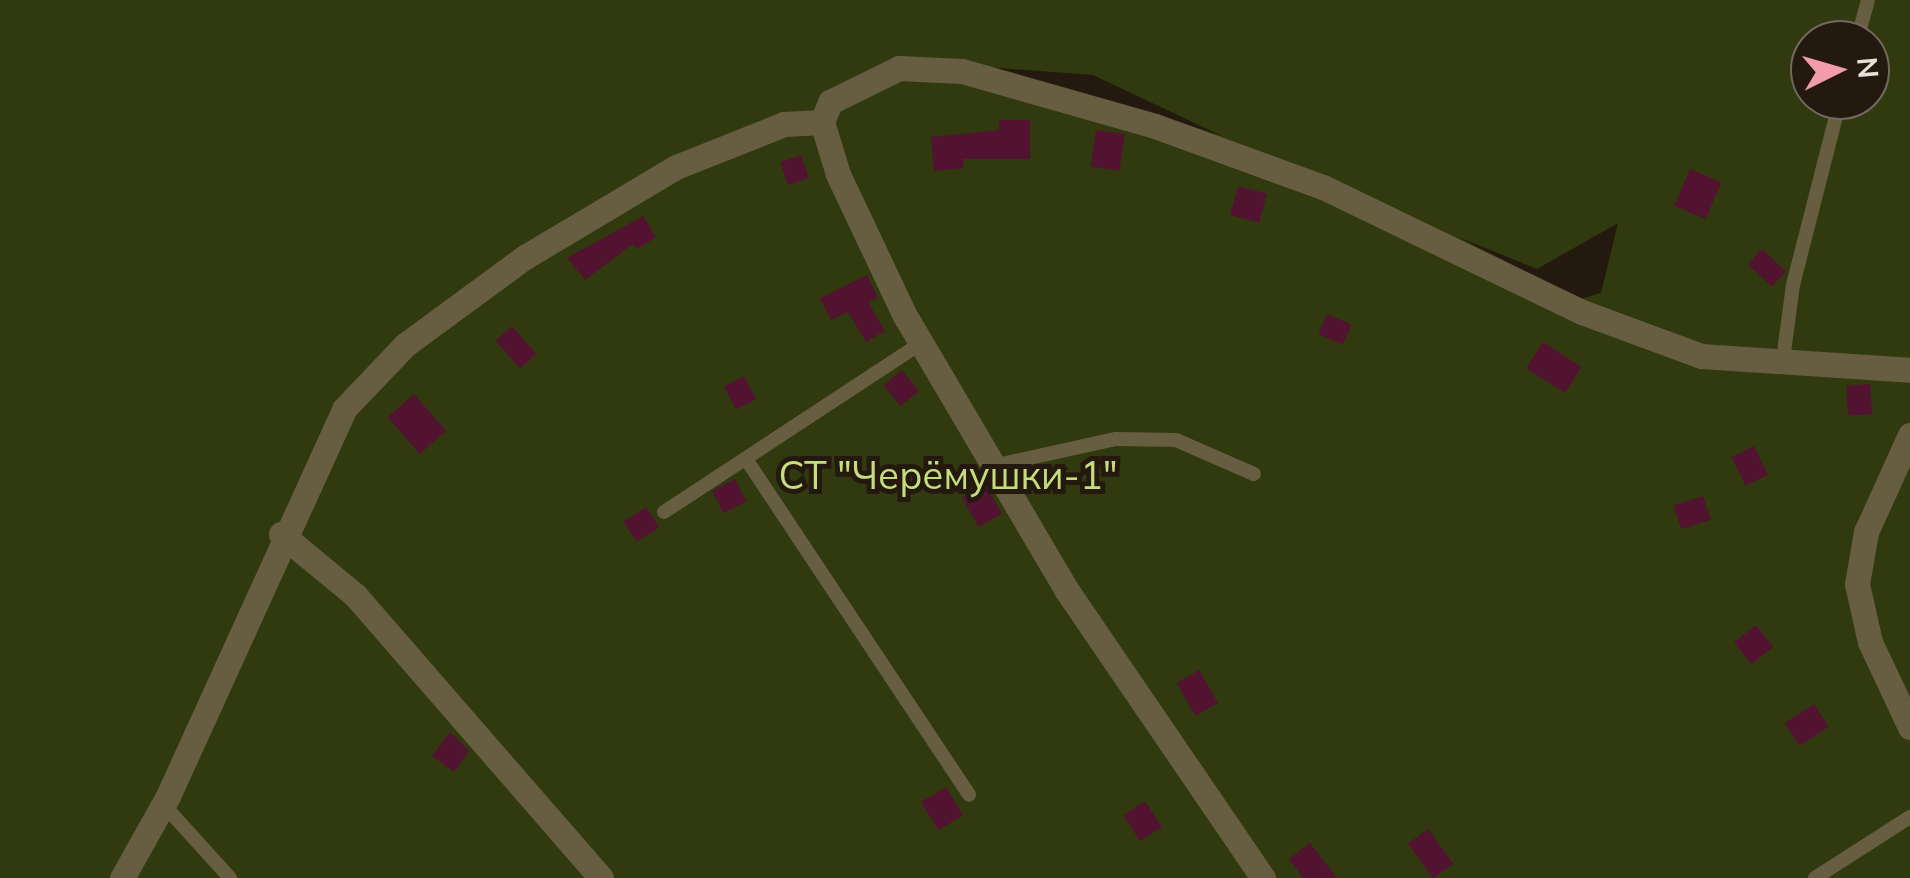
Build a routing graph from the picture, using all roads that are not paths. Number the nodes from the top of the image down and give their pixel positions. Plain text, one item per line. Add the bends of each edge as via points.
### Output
1 (1835, 120) edge
2 (822, 122) junction
3 (921, 343) junction
4 (1782, 368) junction
5 (1910, 370) edge
6 (1910, 435) edge
7 (746, 459) junction
8 (994, 466) junction
9 (1254, 474) dead end
10 (664, 512) dead end
11 (282, 534) junction
12 (1908, 719) edge
13 (969, 795) dead end
14 (164, 804) junction
15 (1910, 817) edge
16 (122, 878) edge
17 (230, 878) edge
18 (601, 878) edge
19 (1263, 878) edge
20 (1815, 878) edge

1 - 4 lane via 1793,284
2 - 3 street via 838,174
2 - 4 street via 830,102 860,82 899,68 962,71 1155,126 1324,187 1582,312 1701,356
2 - 11 street via 784,124 676,167 525,256 406,344 344,409
3 - 7 lane
3 - 8 street
4 - 5 street
6 - 12 street via 1866,532 1858,584 1870,642
7 - 10 lane
7 - 13 lane
8 - 9 lane via 1116,439 1176,440
8 - 19 street via 1066,589
11 - 14 street
11 - 18 street via 355,596
14 - 16 street
14 - 17 lane
15 - 20 lane

